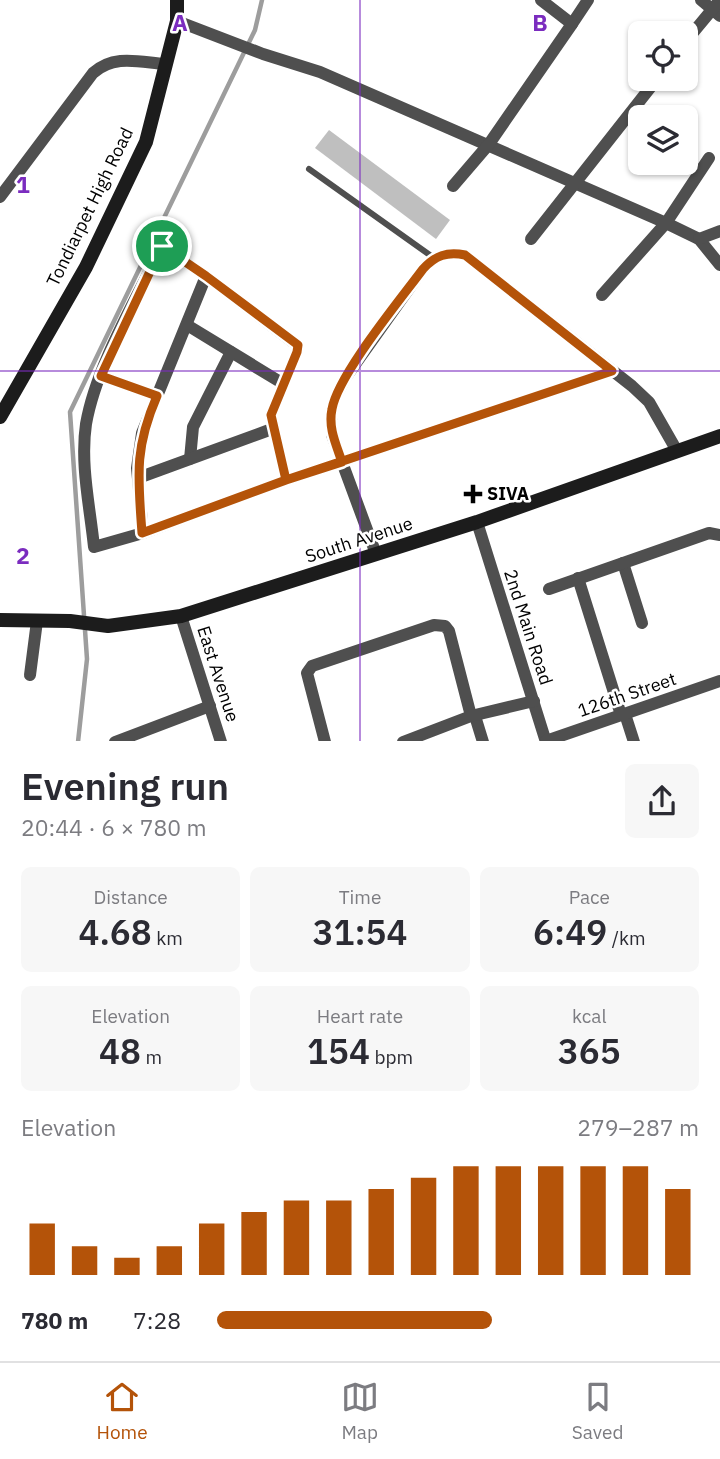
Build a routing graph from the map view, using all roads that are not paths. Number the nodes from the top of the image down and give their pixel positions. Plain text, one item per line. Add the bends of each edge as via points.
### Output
1 (177, 0) edge
2 (541, 0) edge
3 (588, 0) edge
4 (701, 0) edge
5 (717, 8) edge
6 (177, 21) junction
7 (572, 24) junction
8 (698, 28) edge
9 (165, 65) junction
10 (648, 91) edge
11 (489, 145) junction
12 (709, 158) dead end
13 (309, 169) dead end
14 (576, 184) junction
15 (453, 186) dead end
16 (0, 197) edge
17 (666, 223) junction
18 (720, 231) edge
19 (531, 239) dead end
20 (699, 239) junction
21 (433, 258) junction
22 (720, 265) edge
23 (206, 276) junction
24 (601, 295) dead end
25 (187, 325) junction
26 (231, 352) junction
27 (612, 371) junction
28 (101, 376) junction
29 (282, 383) junction
30 (157, 396) junction
31 (2, 408) edge
32 (272, 429) junction
33 (720, 436) edge
34 (677, 452) junction
35 (190, 459) junction
36 (342, 462) junction
37 (138, 478) junction
38 (286, 480) junction
39 (477, 522) junction
40 (142, 533) junction
41 (720, 535) edge
42 (376, 554) junction
43 (623, 563) junction
44 (578, 578) junction
45 (549, 589) dead end
46 (181, 616) junction
47 (0, 620) edge
48 (37, 621) junction
49 (642, 623) dead end
50 (30, 675) dead end
51 (720, 681) edge
52 (534, 701) junction
53 (210, 706) junction
54 (623, 715) junction
55 (473, 716) junction
56 (139, 738) edge
57 (426, 738) edge
58 (115, 741) edge
59 (221, 741) edge
60 (325, 741) edge
61 (403, 741) edge
62 (483, 741) edge
63 (546, 741) edge
64 (634, 741) edge

1 - 6 street, Tondiarpet High Road
2 - 7 street
3 - 7 street
4 - 5 street
5 - 8 street
6 - 9 street, Tondiarpet High Road
6 - 11 street via 320,72
7 - 11 street
9 - 16 street via 117,60 102,65
9 - 31 street, Tondiarpet High Road via 145,142 86,267
10 - 14 street
11 - 14 street
11 - 15 street
12 - 17 street
13 - 21 lane
14 - 17 street
14 - 19 street
17 - 20 street
17 - 24 street
18 - 20 street
20 - 22 street
21 - 27 street via 465,255
21 - 36 street via 335,398 332,435
23 - 25 street
23 - 28 street via 162,246
23 - 29 street via 298,345
25 - 26 street
25 - 30 street
26 - 29 street
26 - 35 street via 193,427
27 - 34 street via 649,402
27 - 36 street
28 - 30 street
28 - 40 street via 86,425 94,547
29 - 32 street via 271,415
30 - 37 street via 142,433
32 - 35 street
32 - 38 street
33 - 34 street, South Avenue
34 - 39 street, South Avenue
35 - 37 street
36 - 38 street
36 - 42 street
37 - 40 street
38 - 40 street
39 - 42 street, South Avenue
39 - 52 street, 2nd Main Road
41 - 43 street via 709,533
42 - 46 street, South Avenue
43 - 44 street
43 - 49 street
44 - 45 street
44 - 54 street
46 - 48 street, South Avenue via 108,626
46 - 53 street, East Avenue
47 - 48 street, South Avenue
48 - 50 street
51 - 54 street, 126th Street
52 - 55 street
52 - 63 street, 2nd Main Road
53 - 56 street
53 - 59 street, East Avenue
54 - 63 street, 126th Street
54 - 64 street
55 - 57 street
55 - 60 street via 449,631 439,624 312,666 307,673 309,686
55 - 62 street
56 - 58 street
57 - 61 street

